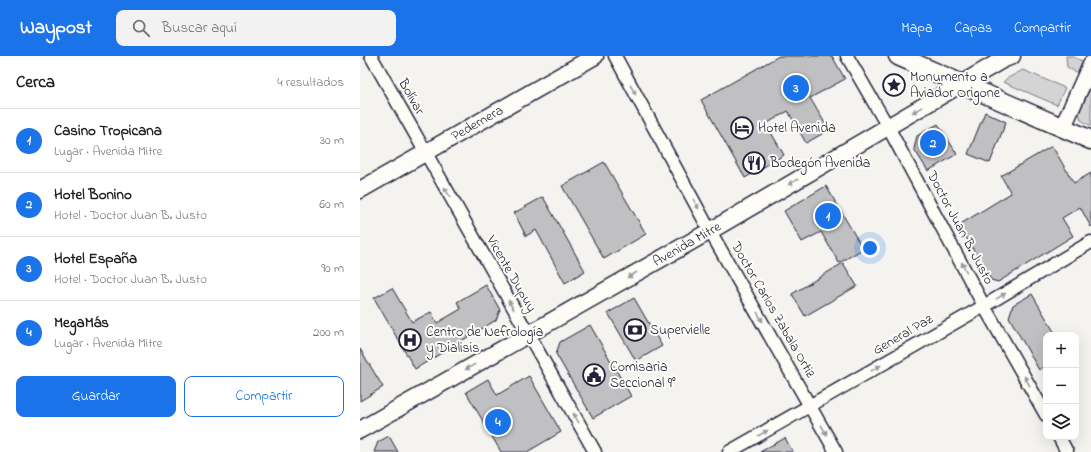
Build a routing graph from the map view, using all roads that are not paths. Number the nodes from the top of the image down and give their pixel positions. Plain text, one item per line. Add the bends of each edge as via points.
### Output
1 (371, 56) edge
2 (595, 56) edge
3 (614, 56) edge
4 (848, 56) edge
5 (898, 56) edge
6 (1012, 56) edge
7 (1091, 64) edge
8 (963, 83) junction
9 (888, 127) junction
10 (1063, 127) junction
11 (1091, 140) edge
12 (425, 153) junction
13 (360, 190) edge
14 (710, 231) junction
15 (1091, 242) edge
16 (984, 306) junction
17 (528, 335) junction
18 (810, 406) junction
19 (1043, 410) edge
20 (360, 430) edge
21 (1061, 440) edge
22 (595, 452) edge
23 (729, 452) edge
24 (836, 452) edge
25 (1067, 452) edge

1 - 12 street, Bolívar
2 - 12 main road, Pedernera
3 -> 14 street, Doctor Carlos Zabala Ortiz
4 - 9 street, Doctor Juan B. Justo
5 - 8 main road
6 - 8 main road, Avenida Mitre
7 - 10 main road
8 -> 9 main road, Avenida Mitre
8 - 10 main road
9 -> 14 main road, Avenida Mitre
16 -> 9 street, Doctor Juan B. Justo
10 - 11 main road
12 - 13 main road, Pedernera
17 -> 12 street, Vicente Dupuy
14 -> 17 main road, Avenida Mitre
14 -> 18 street, Doctor Carlos Zabala Ortiz
16 -> 15 street, General Paz
18 -> 16 street, General Paz
19 -> 16 street, Doctor Juan B. Justo
17 -> 20 main road, Avenida Mitre
22 -> 17 street, Vicente Dupuy
23 -> 18 street, General Paz
18 -> 24 street, Doctor Carlos Zabala Ortiz
21 - 25 street

